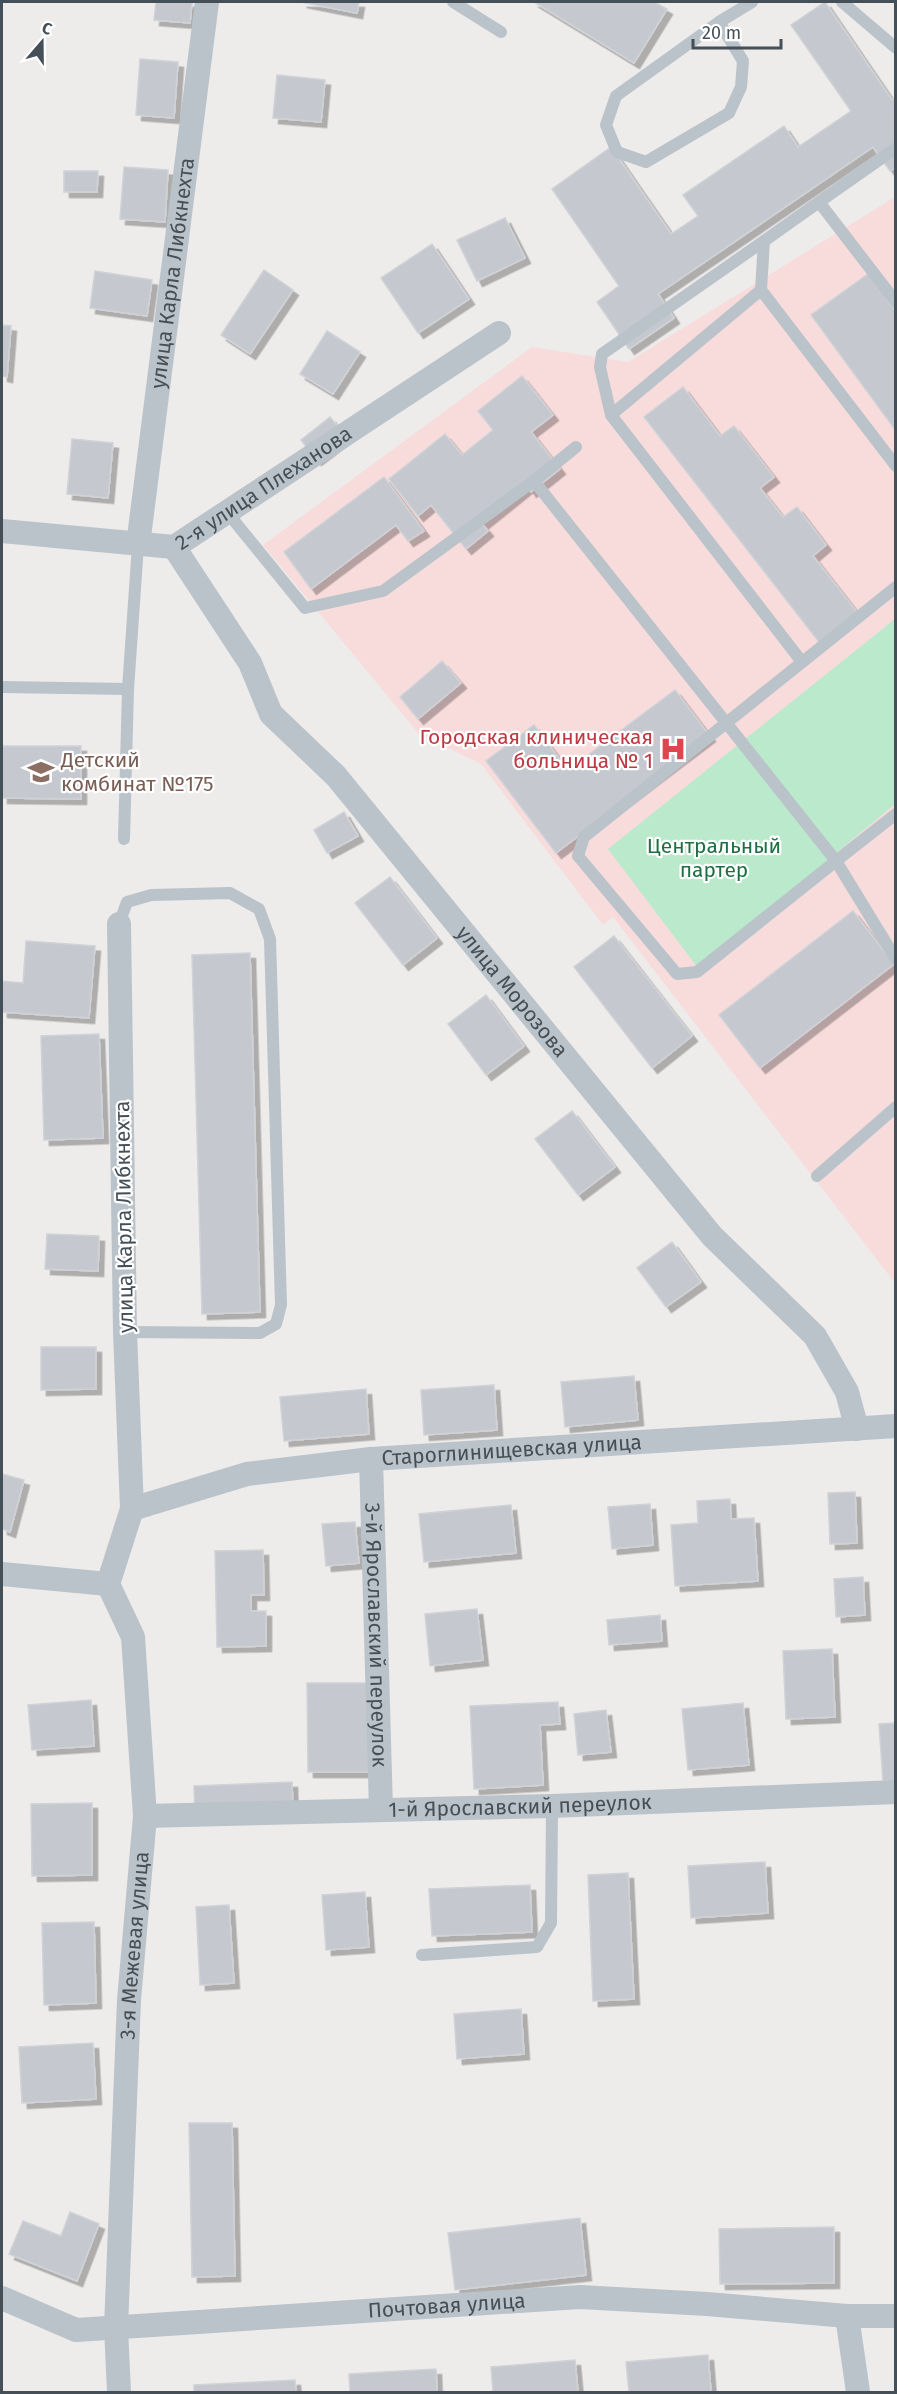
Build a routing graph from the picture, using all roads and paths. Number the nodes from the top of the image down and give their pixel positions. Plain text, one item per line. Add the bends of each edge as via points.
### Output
1 (207, 2) edge
2 (453, 2) edge
3 (752, 2) edge
4 (842, 2) edge
5 (719, 22) junction
6 (501, 32) dead end
7 (896, 48) edge
8 (896, 148) edge
9 (819, 202) junction
10 (764, 241) junction
11 (761, 290) junction
12 (896, 302) edge
13 (499, 333) dead end
14 (611, 414) junction
15 (576, 447) dead end
16 (896, 466) edge
17 (534, 481) junction
18 (227, 512) junction
19 (2, 531) edge
20 (138, 545) junction
21 (174, 547) junction
22 (896, 587) edge
23 (802, 662) junction
24 (2, 687) edge
25 (128, 689) junction
26 (728, 722) junction
27 (896, 814) edge
28 (124, 839) dead end
29 (836, 861) junction
30 (119, 924) joint
31 (896, 959) edge
32 (896, 1107) edge
33 (817, 1176) dead end
34 (125, 1332) junction
35 (896, 1426) edge
36 (857, 1429) junction
37 (371, 1459) junction
38 (132, 1509) junction
39 (2, 1574) edge
40 (108, 1584) junction
41 (896, 1792) edge
42 (552, 1806) junction
43 (381, 1810) junction
44 (145, 1816) junction
45 (422, 1955) dead end
46 (2, 2298) edge
47 (847, 2316) junction
48 (896, 2316) edge
49 (116, 2328) junction
50 (119, 2392) edge
51 (858, 2392) edge

1 - 20 street, улица Карла Либкнехта
2 - 6 lane
3 - 5 lane
4 - 7 lane
5 - 5 lane via 743,61 741,87 729,113 646,162 617,152 606,125 616,96
8 - 9 lane
9 - 10 lane
9 - 12 lane
10 - 11 lane
10 - 14 lane via 602,354 600,367
11 - 14 lane
11 - 16 lane
13 - 18 street, 2-я улица Плеханова
14 - 23 lane
15 - 17 lane
17 - 18 lane via 383,591 305,608
17 - 26 lane
18 - 21 street, 2-я улица Плеханова
19 - 20 street, 2-я улица Плеханова
20 - 21 street, 2-я улица Плеханова
20 - 25 lane
21 - 36 street, улица Морозова via 250,663 271,714 336,776 712,1236 815,1336 847,1392
22 - 23 lane
23 - 26 lane
24 - 25 lane
25 - 28 lane
26 - 29 lane
26 - 29 lane via 584,837 579,856 677,974 697,972
27 - 29 lane
29 - 31 lane
30 - 34 street, улица Карла Либкнехта
30 - 34 lane via 128,902 151,895 230,893 259,909 270,939 281,1305 276,1324 261,1334
32 - 33 lane
34 - 38 street, улица Карла Либкнехта
35 - 36 street, Староглинищевская улица
36 - 37 street, Староглинищевская улица
37 - 38 street, Староглинищевская улица via 247,1474
37 - 43 street, 3-й Ярославский переулок
38 - 40 street
39 - 40 street
40 - 44 street, 3-я Межевая улица via 133,1637
41 - 42 street, 1-й Ярославский переулок
42 - 43 street, 1-й Ярославский переулок
42 - 45 lane via 551,1923 537,1947
43 - 44 street, 1-й Ярославский переулок
44 - 49 street, 3-я Межевая улица via 129,2000
46 - 49 street, Почтовая улица via 76,2330
47 - 48 street, Почтовая улица
47 - 49 street, Почтовая улица via 580,2297
47 - 51 street
49 - 50 street, 3-я Межевая улица

